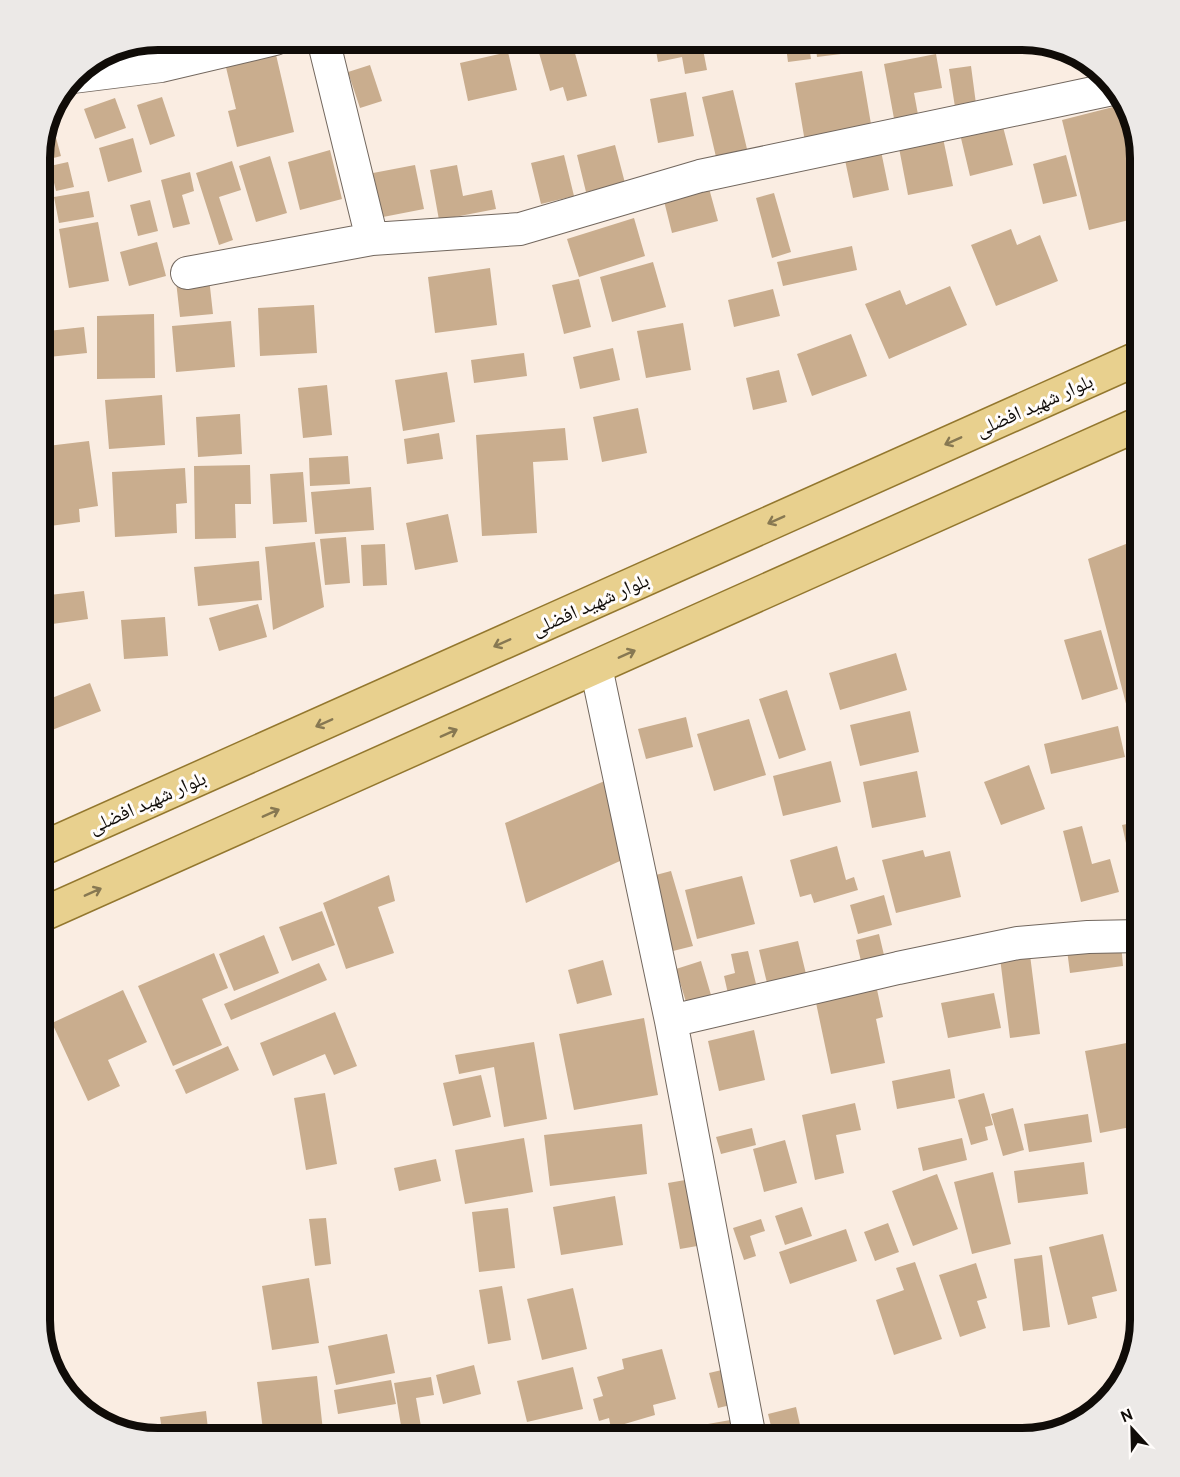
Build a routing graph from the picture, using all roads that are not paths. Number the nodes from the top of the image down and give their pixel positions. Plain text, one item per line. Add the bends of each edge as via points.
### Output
1 (229, 50) edge
2 (325, 50) edge
3 (87, 75) edge
4 (1107, 90) edge
5 (372, 239) junction
6 (188, 273) dead end
7 (1130, 362) edge
8 (1130, 428) edge
9 (596, 668) junction
10 (50, 845) edge
11 (50, 911) edge
12 (1130, 936) edge
13 (671, 1021) junction
14 (748, 1427) edge

1 - 3 street via 161,66
2 - 5 street
4 - 5 street via 700,176 520,229
5 - 6 street
7 -> 10 main road, بلوار شهید افضلی
9 -> 8 main road
11 -> 9 main road
9 - 13 street
12 - 13 street via 1018,943
13 - 14 street

